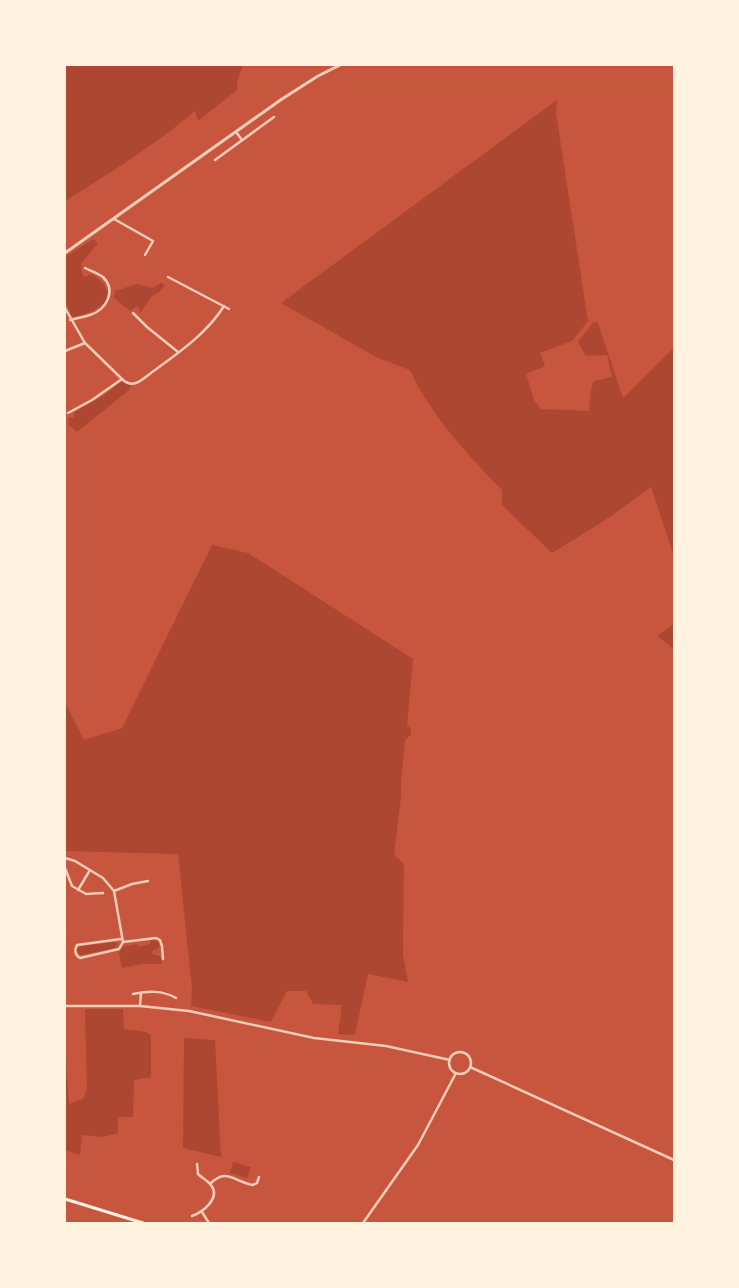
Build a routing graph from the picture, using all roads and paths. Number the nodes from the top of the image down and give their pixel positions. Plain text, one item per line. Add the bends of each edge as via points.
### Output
1 (340, 65) edge
2 (274, 117) dead end
3 (236, 132) junction
4 (242, 140) junction
5 (215, 160) dead end
6 (114, 219) junction
7 (65, 253) edge
8 (145, 255) dead end
9 (85, 268) dead end
10 (168, 277) dead end
11 (224, 306) junction
12 (65, 308) edge
13 (229, 309) dead end
14 (133, 313) dead end
15 (70, 320) junction
16 (85, 343) junction
17 (65, 351) edge
18 (178, 352) junction
19 (122, 379) junction
20 (68, 413) dead end
21 (65, 858) edge
22 (65, 868) edge
23 (90, 870) junction
24 (148, 881) dead end
25 (78, 890) junction
26 (114, 891) junction
27 (103, 893) dead end
28 (122, 940) junction
29 (163, 959) dead end
30 (141, 992) junction
31 (133, 994) dead end
32 (176, 998) dead end
33 (65, 1006) edge
34 (140, 1006) junction
35 (450, 1060) junction
36 (470, 1067) junction
37 (456, 1073) junction
38 (674, 1160) edge
39 (197, 1164) dead end
40 (259, 1177) dead end
41 (210, 1184) junction
42 (65, 1199) edge
43 (202, 1212) junction
44 (192, 1216) dead end
45 (143, 1223) edge
46 (209, 1223) edge
47 (363, 1223) edge

1 - 3 street via 318,76
2 - 4 street
3 - 4 street
3 - 6 street
4 - 5 street
6 - 7 street
6 - 8 street via 153,241
9 - 15 street via 103,278 109,288 109,298 91,315
10 - 11 street
11 - 13 street
11 - 18 street via 211,324
12 - 15 street
14 - 18 street
15 - 16 street
16 - 17 street
16 - 19 street
18 - 19 street via 135,383 126,383
19 - 20 street
21 - 23 street
22 - 25 street via 72,886
23 - 25 street
23 - 26 street via 103,878
24 - 26 street
25 - 27 street via 86,894
26 - 28 street
28 - 28 street via 119,949 80,958 76,956 77,945
28 - 29 street via 156,938 160,940
30 - 31 street
30 - 32 street via 160,992
30 - 34 street
33 - 34 street
34 - 35 street via 189,1011 314,1038 386,1046
35 - 36 street via 457,1053 464,1053 469,1057
35 - 37 street via 450,1066
36 - 37 street via 464,1073
36 - 38 street
37 - 47 street via 418,1145
39 - 41 street via 198,1174
40 - 41 street via 257,1184 253,1185 223,1175
41 - 43 street via 214,1195
42 - 45 main road
43 - 44 street
43 - 46 street

